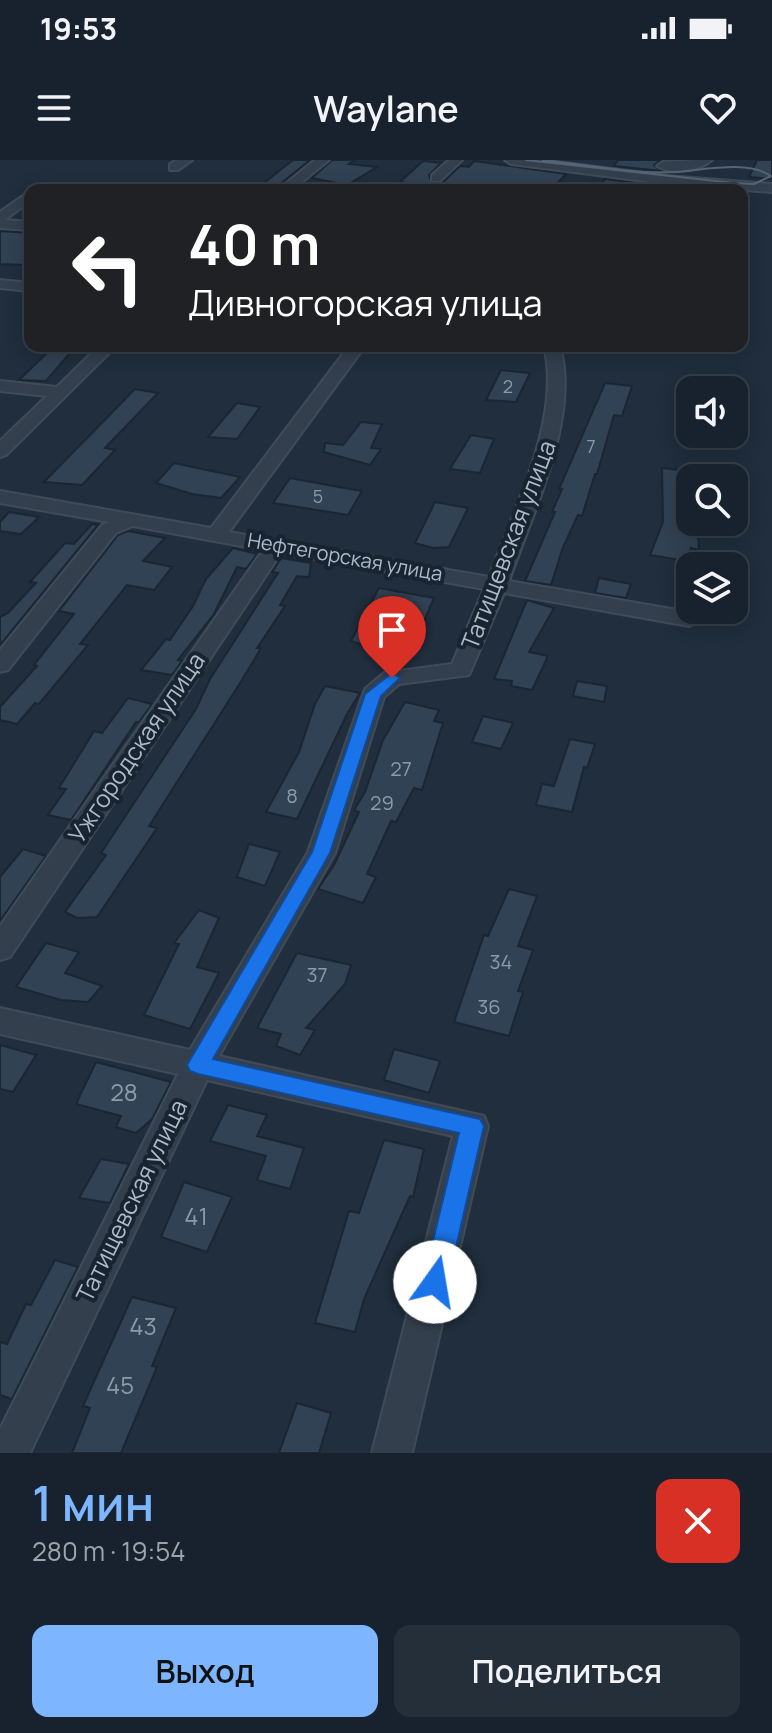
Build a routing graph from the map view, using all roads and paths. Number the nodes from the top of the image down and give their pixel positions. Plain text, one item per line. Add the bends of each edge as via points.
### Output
1 (323, 160) edge
2 (456, 160) edge
3 (511, 160) edge
4 (555, 160) edge
5 (706, 160) edge
6 (584, 163) edge
7 (436, 178) dead end
8 (292, 184) edge
9 (720, 184) edge
10 (748, 186) edge
11 (772, 188) edge
12 (15, 193) dead end
13 (24, 194) edge
14 (24, 199) edge
15 (0, 218) edge
16 (0, 224) edge
17 (24, 226) edge
18 (0, 284) edge
19 (24, 286) edge
20 (102, 352) edge
21 (353, 352) edge
22 (554, 352) edge
23 (0, 386) edge
24 (60, 392) junction
25 (0, 451) edge
26 (0, 497) edge
27 (129, 521) junction
28 (217, 534) junction
29 (275, 547) junction
30 (497, 584) junction
31 (676, 617) edge
32 (0, 665) edge
33 (0, 949) edge
34 (0, 1021) edge
35 (198, 1065) junction
36 (9, 1453) edge
37 (392, 1453) edge

1 - 8 street
2 - 7 street
3 - 6 street
4 - 6 street
5 - 6 street via 695,166
6 - 9 street
10 - 11 street
12 - 13 street
14 - 15 street
16 - 17 street
18 - 19 street
20 - 24 street
21 - 28 street
22 - 30 street, Татищевская улица via 558,369 554,424
23 - 24 street
24 - 25 street
26 - 27 street, Нефтегорская улица
27 - 28 street, Нефтегорская улица
27 - 32 street via 109,529
28 - 29 street, Нефтегорская улица
29 - 30 street, Нефтегорская улица
29 - 33 street, Ужгородская улица
30 - 31 street, Нефтегорская улица
30 - 35 street, Татищевская улица via 461,670 392,678 373,694 321,853
34 - 35 street
35 - 36 street, Татищевская улица
35 - 37 street via 472,1126

